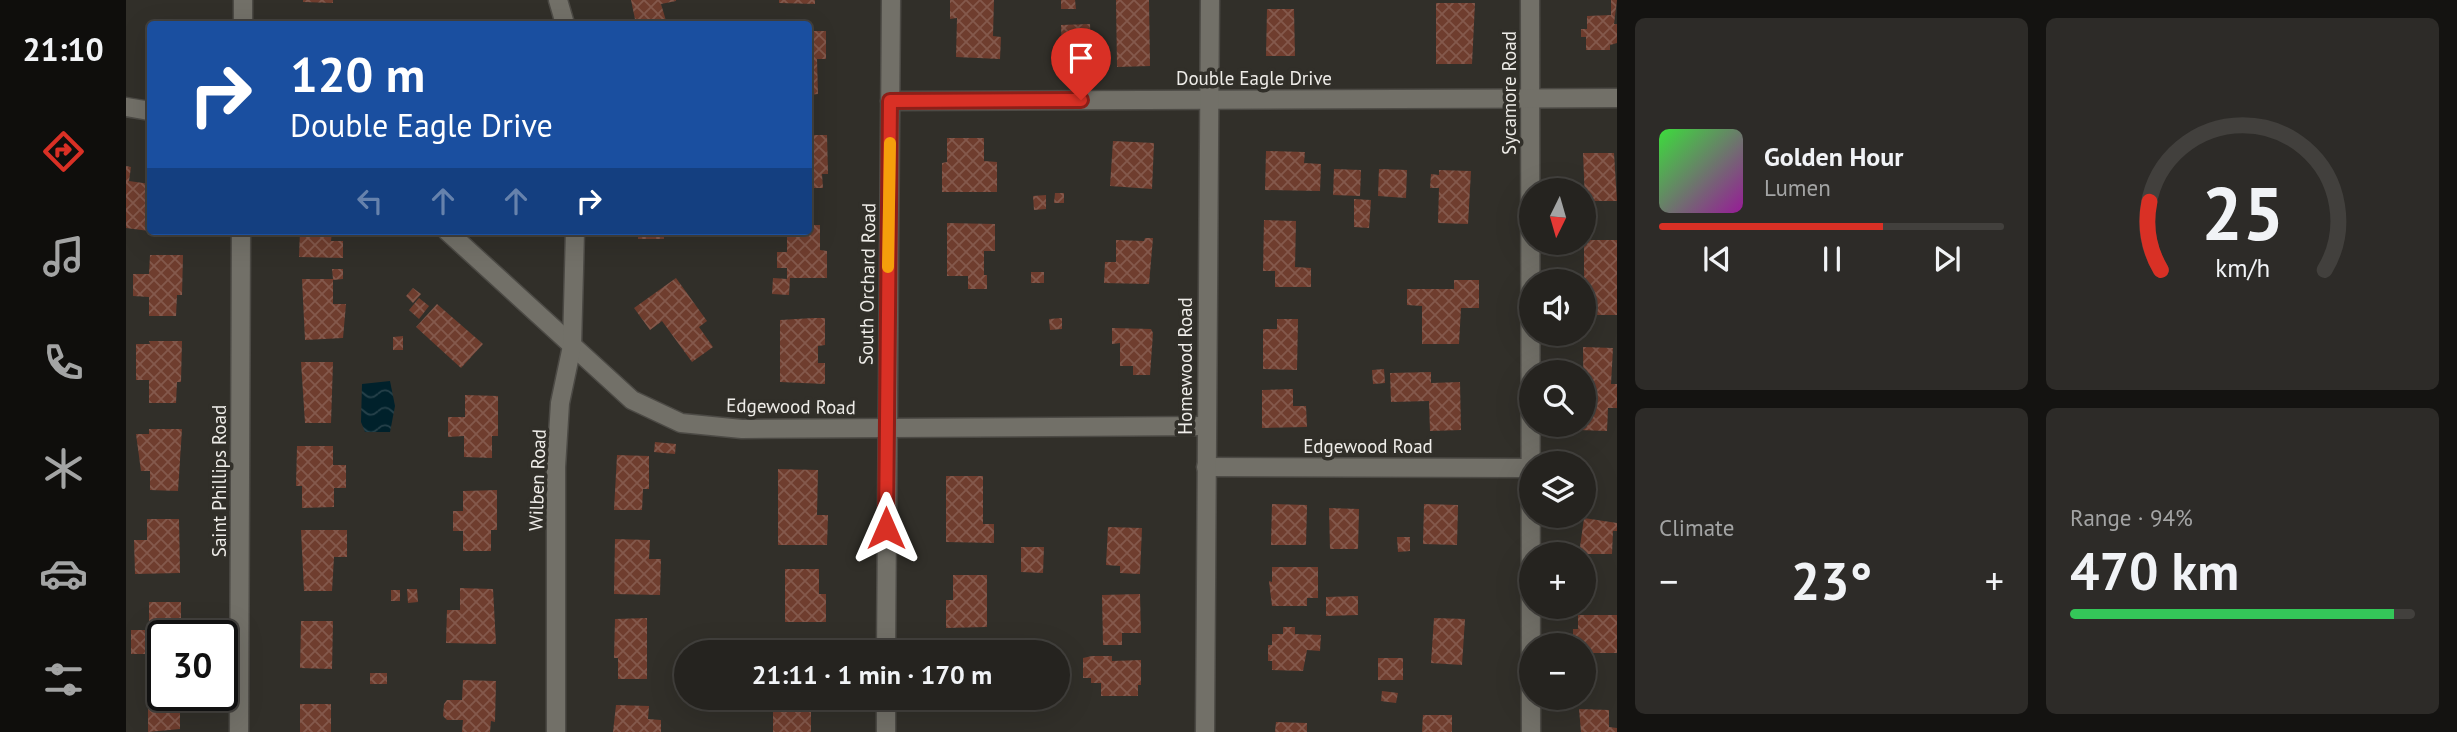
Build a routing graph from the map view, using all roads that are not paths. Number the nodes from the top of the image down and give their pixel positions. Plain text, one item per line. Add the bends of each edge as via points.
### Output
1 (243, 0) edge
2 (558, 0) edge
3 (891, 0) edge
4 (1210, 0) edge
5 (1530, 0) edge
6 (243, 21) edge
7 (564, 21) edge
8 (1617, 98) edge
9 (1209, 99) junction
10 (1531, 99) junction
11 (890, 101) junction
12 (126, 107) edge
13 (147, 110) edge
14 (242, 235) edge
15 (451, 235) edge
16 (575, 235) edge
17 (572, 345) junction
18 (1205, 426) junction
19 (886, 428) junction
20 (1530, 451) edge
21 (1206, 467) junction
22 (1519, 468) edge
23 (1530, 528) edge
24 (886, 640) edge
25 (886, 710) edge
26 (239, 732) edge
27 (556, 732) edge
28 (886, 732) edge
29 (1205, 732) edge
30 (1531, 732) edge

1 - 6 street
2 - 7 street
3 - 11 street, South Orchard Road
4 - 9 street, Homewood Road
5 - 10 street, Sycamore Road
8 - 10 street, Double Eagle Drive
9 - 10 street, Double Eagle Drive
9 - 11 street, Double Eagle Drive
9 - 18 street, Homewood Road
10 - 20 street, Sycamore Road
11 - 19 street, South Orchard Road
12 - 13 street
14 - 26 street, Saint Phillips Road
15 - 17 street, Edgewood Road
16 - 17 street, Wilben Road
17 - 19 street, Edgewood Road via 632,401 681,423 742,429
17 - 27 street, Wilben Road via 560,403 556,467
18 - 19 street, Edgewood Road
18 - 21 street, Homewood Road
19 - 24 street, South Orchard Road
21 - 22 street, Edgewood Road
21 - 29 street, Homewood Road
23 - 30 street, Sycamore Road
25 - 28 street

